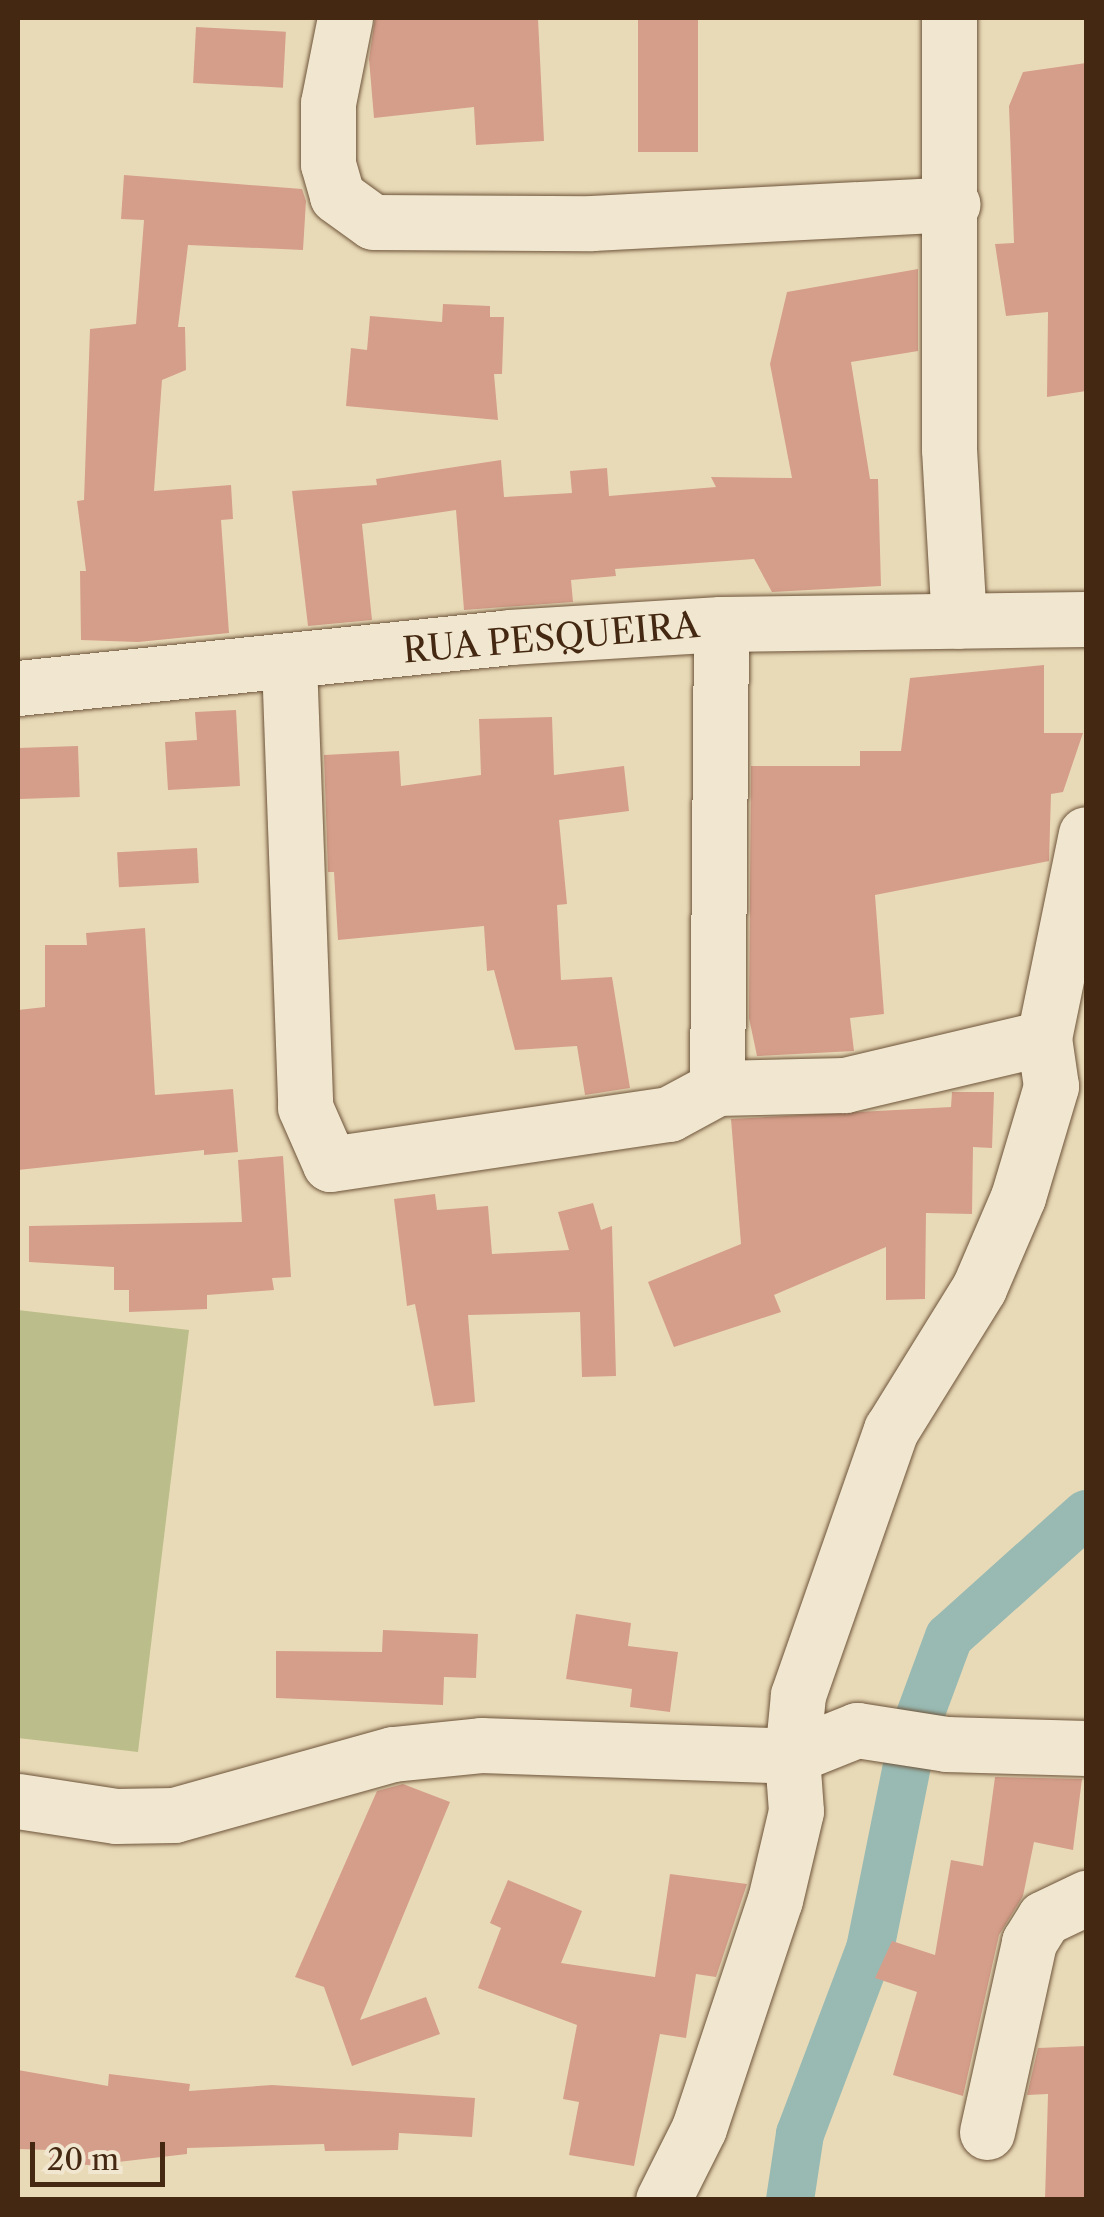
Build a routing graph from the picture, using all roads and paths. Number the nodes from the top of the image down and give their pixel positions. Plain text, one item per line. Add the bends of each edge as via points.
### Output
1 (345, 18) edge
2 (949, 18) edge
3 (953, 204) junction
4 (1086, 619) edge
5 (959, 621) junction
6 (721, 624) junction
7 (289, 662) junction
8 (18, 688) edge
9 (1086, 834) edge
10 (1044, 1038) junction
11 (717, 1088) junction
12 (1086, 1748) edge
13 (792, 1756) junction
14 (18, 1801) edge
15 (1086, 1898) edge
16 (987, 2132) dead end
17 (663, 2200) edge

1 - 3 street via 328,104 328,164 338,196 373,222 592,223
2 - 3 street
3 - 5 street via 949,449
4 - 5 street, RUA PESQUEIRA
5 - 6 street, RUA PESQUEIRA
6 - 7 street, RUA PESQUEIRA via 509,637
6 - 11 street
7 - 8 street, RUA PESQUEIRA
7 - 11 street via 306,1107 330,1164 669,1114
9 - 10 street
10 - 11 street via 845,1085
10 - 13 street via 1051,1086 1018,1197 980,1288 891,1430 798,1696
12 - 13 street via 946,1744 857,1730
13 - 14 street via 481,1745 393,1754 174,1815 116,1816
13 - 17 street via 796,1810 775,1900 699,2128
15 - 16 street via 1044,1918 1028,1942

